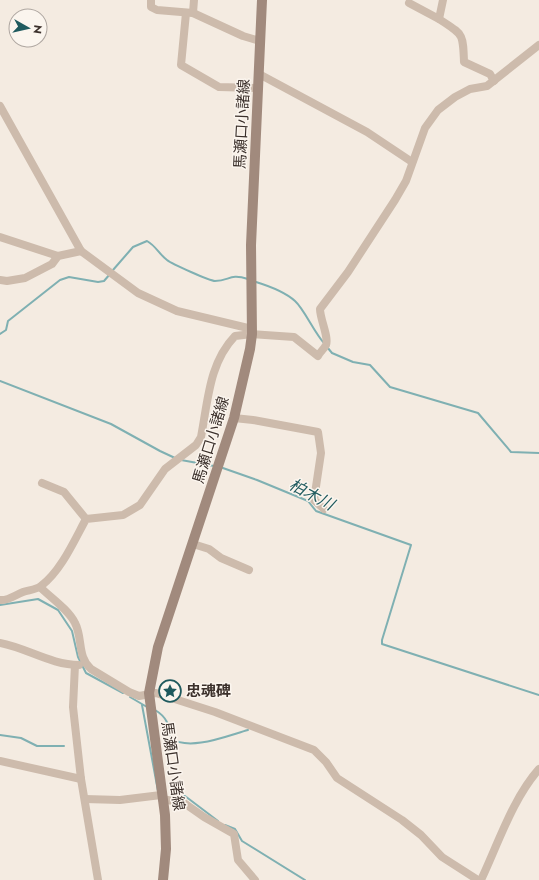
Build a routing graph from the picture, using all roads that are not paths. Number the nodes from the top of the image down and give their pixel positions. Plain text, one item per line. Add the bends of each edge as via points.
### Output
1 (151, 0) edge
2 (194, 0) edge
3 (262, 0) edge
4 (442, 0) edge
5 (409, 3) dead end
6 (189, 13) junction
7 (439, 19) junction
8 (260, 41) junction
9 (539, 45) edge
10 (259, 74) junction
11 (494, 81) junction
12 (258, 88) junction
13 (0, 106) edge
14 (412, 162) junction
15 (0, 237) edge
16 (81, 251) junction
17 (58, 256) junction
18 (0, 280) edge
19 (252, 332) junction
20 (234, 418) junction
21 (42, 483) dead end
22 (324, 509) dead end
23 (86, 519) junction
24 (193, 544) junction
25 (249, 570) dead end
26 (40, 587) junction
27 (0, 600) edge
28 (0, 643) edge
29 (75, 665) junction
30 (86, 665) junction
31 (149, 693) junction
32 (0, 761) edge
33 (539, 769) edge
34 (81, 779) junction
35 (162, 797) junction
36 (85, 799) junction
37 (98, 880) edge
38 (163, 880) edge
39 (255, 880) edge
40 (478, 880) edge
41 (481, 880) edge

1 - 6 street via 151,8
2 - 6 street
3 - 8 main road, 馬瀬口小諸線
4 - 7 street
5 - 7 street
6 - 8 street
6 - 12 street via 181,65 219,87
7 - 11 street via 458,31 463,39 464,62 490,74
8 - 10 main road, 馬瀬口小諸線
9 - 11 street
10 - 12 main road, 馬瀬口小諸線
10 - 14 street via 367,132
11 - 14 street via 487,86 470,89 454,97 438,110 425,128
12 - 19 main road, 馬瀬口小諸線 via 251,245
13 - 16 street
14 - 19 street via 406,181 384,217 320,309 327,340 318,356 294,337
15 - 17 street
16 - 17 street
16 - 19 street via 138,293 177,311
17 - 18 street via 52,264 35,274 7,281
19 - 20 main road, 馬瀬口小諸線
19 - 23 street via 235,336 220,354 213,373 201,437 196,445 164,469 140,506 123,515
20 - 22 street via 318,432 321,453 314,500
20 - 24 main road, 馬瀬口小諸線
21 - 23 street via 64,492
23 - 26 street via 69,550
24 - 25 street via 209,549 221,558
24 - 31 main road, 馬瀬口小諸線 via 158,647
26 - 27 street via 4,601
26 - 30 street via 75,623
28 - 29 street via 19,647 52,661
29 - 30 street
29 - 34 street via 73,707
30 - 31 street via 129,692 139,696
31 - 35 main road, 馬瀬口小諸線
31 - 40 street via 215,712 314,750 337,778 402,820 442,857
32 - 34 street
33 - 41 street via 528,781 517,801
34 - 36 street
35 - 36 street
35 - 38 main road, 馬瀬口小諸線 via 165,815
35 - 39 street via 184,803 234,834 238,860
36 - 37 street

